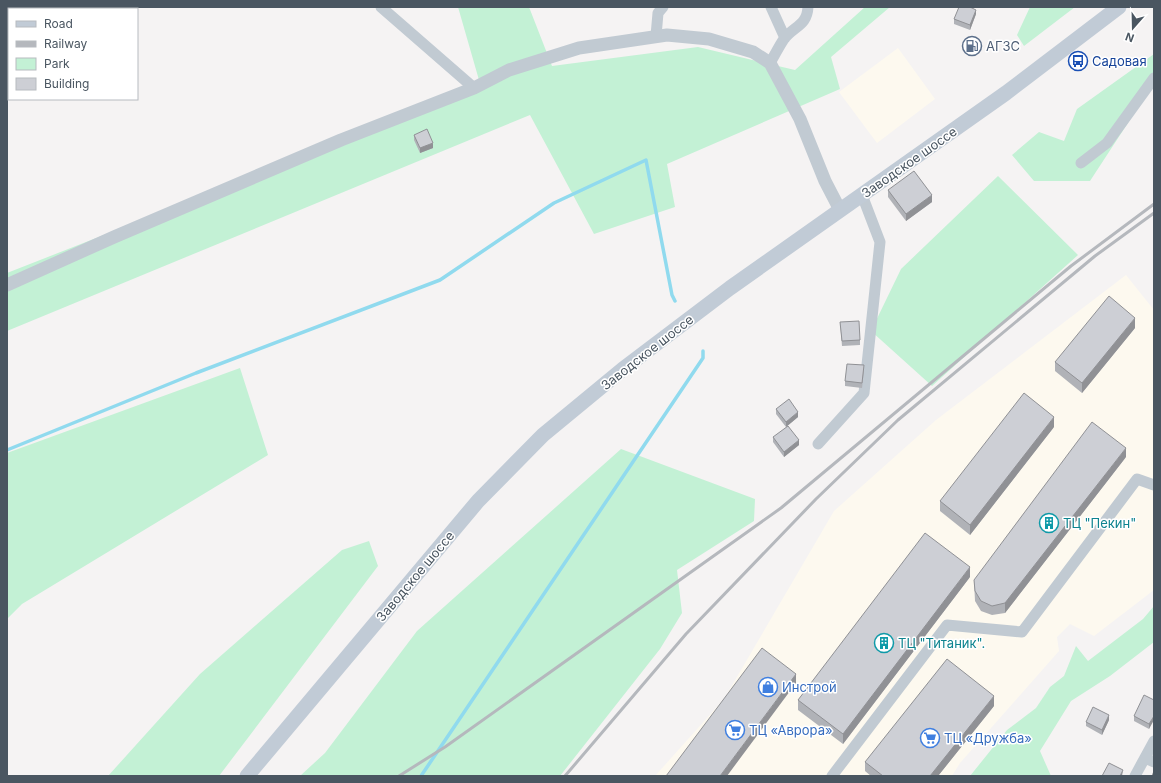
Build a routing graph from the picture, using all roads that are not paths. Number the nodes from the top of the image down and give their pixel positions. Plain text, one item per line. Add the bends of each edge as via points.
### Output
1 (381, 7) edge
2 (663, 7) edge
3 (772, 7) edge
4 (808, 7) edge
5 (1119, 7) edge
6 (656, 36) junction
7 (785, 38) junction
8 (770, 63) junction
9 (1154, 78) edge
10 (474, 88) junction
11 (1081, 163) dead end
12 (862, 195) junction
13 (840, 210) junction
14 (7, 285) edge
15 (818, 444) dead end
16 (1154, 485) edge
17 (1154, 741) edge
18 (1149, 760) edge
19 (247, 776) edge
20 (832, 776) edge
21 (1135, 776) edge

1 - 10 street
2 - 6 street via 658,13
3 - 7 street
4 - 7 street via 807,15 799,27
5 - 12 main road, Заводское шоссе via 1006,93
6 - 8 street via 709,39 753,52
6 - 10 street via 579,48 509,70
7 - 8 street
8 - 13 street via 800,119 825,181
9 - 11 street via 1107,144
10 - 14 street via 341,140
12 - 13 main road, Заводское шоссе
12 - 15 street via 880,242 864,393
13 - 19 main road, Заводское шоссе via 623,369 543,435 478,501
16 - 20 street via 1137,478 1022,632 947,625
17 - 18 street
18 - 21 street

